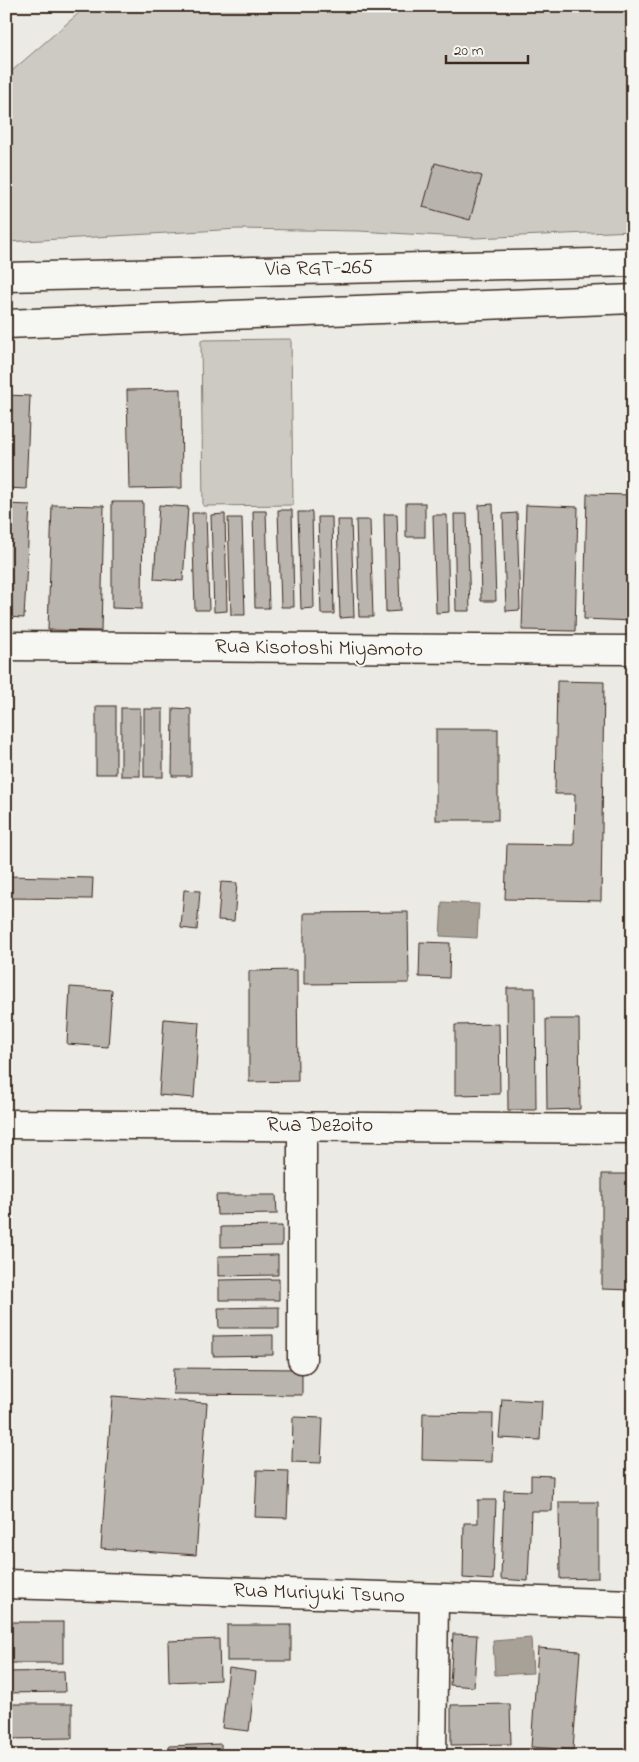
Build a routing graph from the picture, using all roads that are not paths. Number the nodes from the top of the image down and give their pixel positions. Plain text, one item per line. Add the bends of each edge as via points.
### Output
1 (633, 262) edge
2 (6, 277) edge
3 (633, 299) edge
4 (6, 324) edge
5 (6, 646) edge
6 (633, 650) edge
7 (6, 1124) edge
8 (302, 1126) junction
9 (633, 1128) edge
10 (302, 1359) dead end
11 (6, 1584) edge
12 (434, 1598) junction
13 (633, 1604) edge
14 (432, 1756) edge

1 - 2 street, Via RGT-265
3 - 4 street
5 - 6 street, Rua Kisotoshi Miyamoto
7 - 8 street, Rua Dezoito
8 - 9 street, Rua Dezoito
8 - 10 street
11 - 12 street, Rua Muriyuki Tsuno
12 - 13 street, Rua Muriyuki Tsuno
12 - 14 street

